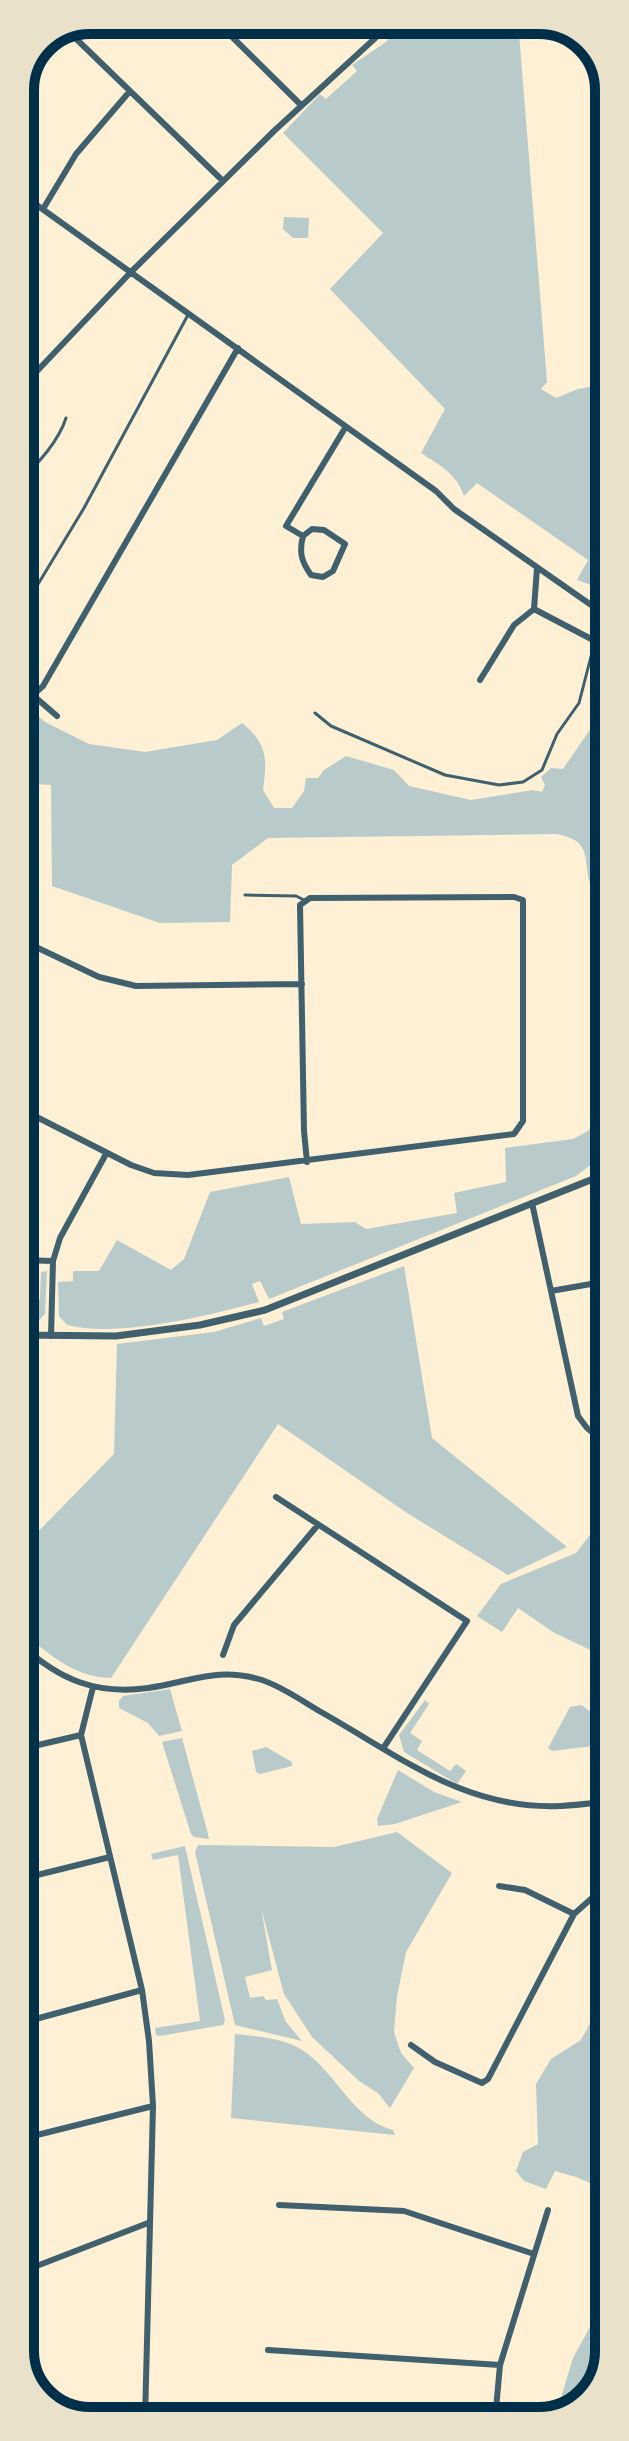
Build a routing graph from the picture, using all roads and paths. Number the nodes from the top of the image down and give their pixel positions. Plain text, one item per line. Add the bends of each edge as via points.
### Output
1 (229, 34) edge
2 (380, 34) edge
3 (74, 37) edge
4 (130, 91) junction
5 (301, 105) junction
6 (223, 181) junction
7 (34, 203) edge
8 (43, 209) junction
9 (131, 272) junction
10 (189, 313) junction
11 (238, 348) junction
12 (34, 374) edge
13 (66, 418) dead end
14 (345, 428) junction
15 (34, 466) edge
16 (303, 536) junction
17 (537, 568) junction
18 (34, 591) edge
19 (534, 609) junction
20 (595, 609) edge
21 (595, 641) joint
22 (480, 680) dead end
23 (34, 694) edge
24 (34, 698) edge
25 (315, 713) dead end
26 (57, 716) dead end
27 (245, 895) dead end
28 (306, 901) junction
29 (34, 948) edge
30 (302, 984) junction
31 (34, 1116) edge
32 (106, 1154) junction
33 (307, 1162) junction
34 (595, 1178) edge
35 (532, 1203) junction
36 (34, 1260) edge
37 (53, 1261) junction
38 (595, 1283) edge
39 (551, 1291) junction
40 (34, 1335) edge
41 (51, 1336) junction
42 (595, 1434) edge
43 (276, 1497) dead end
44 (317, 1526) junction
45 (34, 1654) edge
46 (223, 1655) dead end
47 (93, 1687) junction
48 (81, 1735) junction
49 (34, 1746) edge
50 (384, 1747) junction
51 (595, 1801) edge
52 (110, 1857) junction
53 (34, 1876) edge
54 (499, 1886) dead end
55 (595, 1895) edge
56 (574, 1914) junction
57 (142, 1990) junction
58 (34, 2019) edge
59 (411, 2045) dead end
60 (153, 2106) junction
61 (34, 2136) edge
62 (279, 2205) dead end
63 (548, 2210) dead end
64 (148, 2223) junction
65 (534, 2254) junction
66 (34, 2267) edge
67 (268, 2350) dead end
68 (500, 2365) junction
69 (145, 2407) edge
70 (496, 2407) edge

1 - 5 street
2 - 5 street
3 - 4 street
4 - 6 street
4 - 8 street via 76,154
5 - 6 street
6 - 9 street
7 - 8 street
8 - 9 street
9 - 10 street
9 - 12 street
10 - 11 street
10 - 18 lane
11 - 14 street
11 - 23 street
13 - 15 lane
14 - 16 street via 286,526
14 - 17 street
16 - 16 street via 300,550 311,575 323,577 333,571 345,544 324,530 312,529
17 - 19 street
17 - 20 street
19 - 21 street
19 - 22 street via 514,625
21 - 25 lane via 579,703 557,734 542,770 523,782 499,785 445,775 331,726
24 - 26 street
27 - 28 lane
28 - 30 street via 300,905
28 - 33 street via 520,898 525,903 523,1121 514,1134
29 - 30 street via 99,977 136,986
30 - 33 street
31 - 32 street
32 - 33 street via 154,1173 188,1175
32 - 37 street
34 - 35 street
35 - 39 street
35 - 41 street via 265,1310 160,1331
36 - 37 street
37 - 41 street
38 - 39 street
39 - 42 street via 578,1416
40 - 41 street
43 - 44 street
44 - 46 street via 234,1625
44 - 50 street via 467,1621
45 - 47 street via 63,1675
47 - 48 street
47 - 50 street via 150,1687 191,1677 244,1676 273,1685
48 - 49 street
48 - 52 street
50 - 51 street via 478,1797 533,1806
52 - 53 street
52 - 57 street
54 - 56 street via 525,1890
55 - 56 street
56 - 59 street via 488,2079 482,2083 446,2068
57 - 58 street
57 - 60 street
60 - 61 street
60 - 64 street
62 - 65 street via 404,2211
63 - 65 street
64 - 66 street
64 - 69 street
65 - 68 street
67 - 68 street
68 - 70 street

